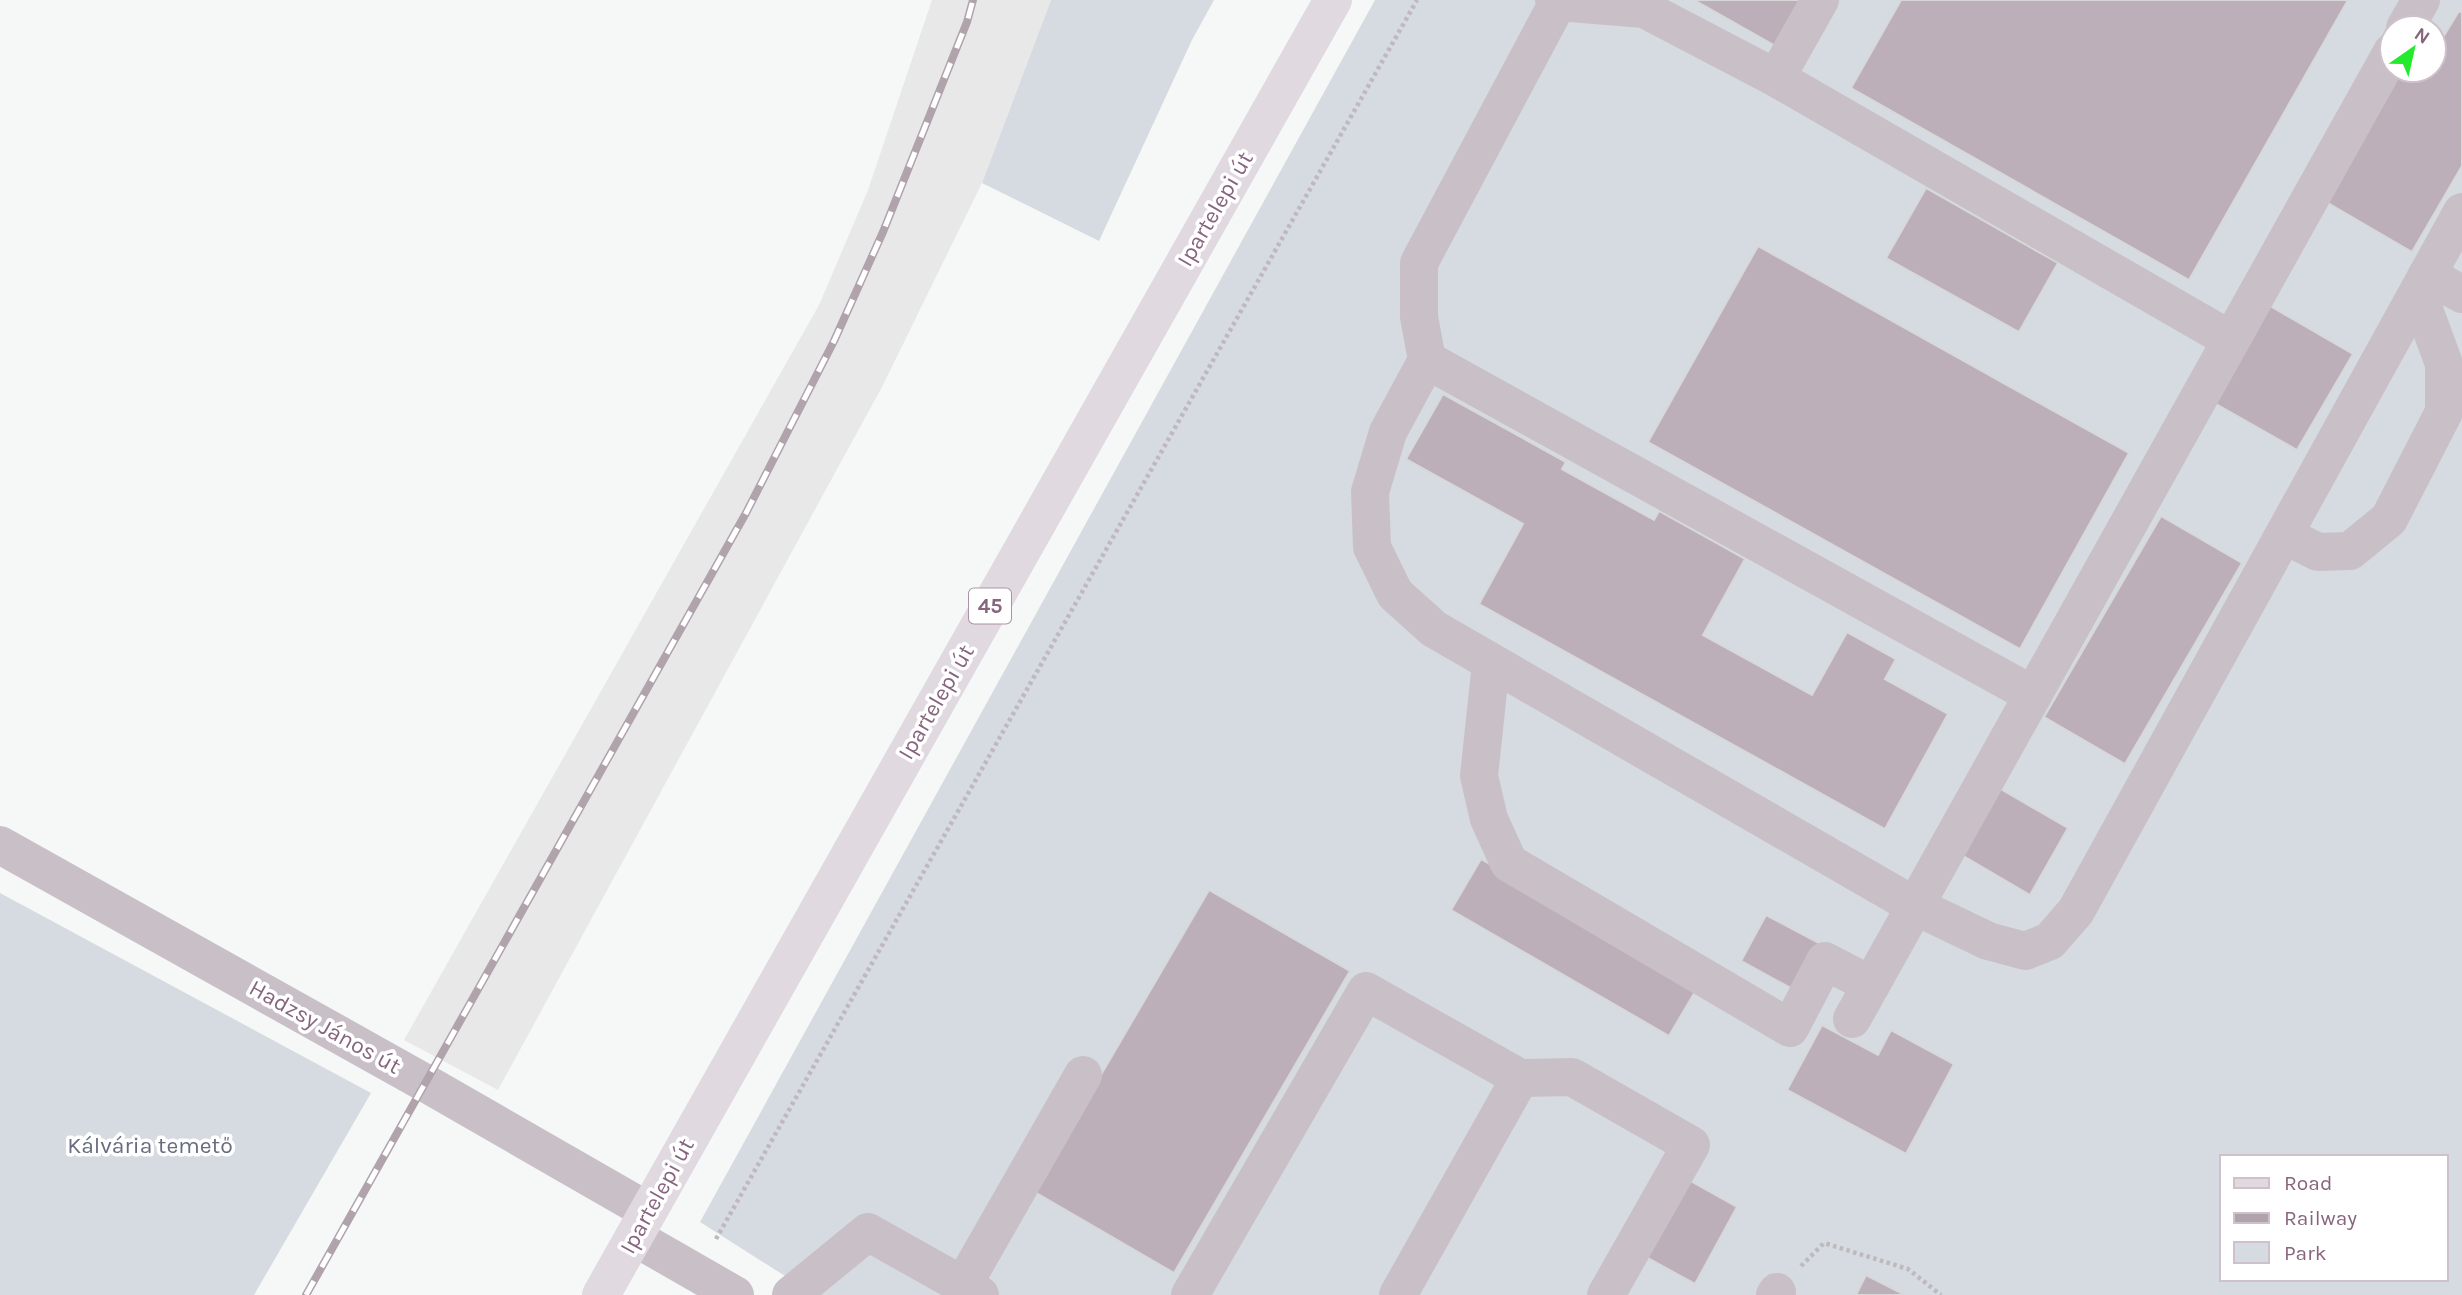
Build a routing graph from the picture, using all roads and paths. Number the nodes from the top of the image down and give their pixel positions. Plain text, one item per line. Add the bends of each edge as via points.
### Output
1 (1333, 0) edge
2 (1417, 0) edge
3 (1820, 0) edge
4 (1557, 1) edge
5 (2378, 77) edge
6 (1776, 78) junction
7 (2462, 212) edge
8 (2422, 284) junction
9 (2462, 294) edge
10 (2231, 340) junction
11 (1427, 360) junction
12 (2284, 535) junction
13 (1491, 663) junction
14 (2033, 695) junction
15 (0, 845) edge
16 (1915, 906) junction
17 (1871, 985) junction
18 (1852, 1020) dead end
19 (1083, 1075) dead end
20 (1520, 1078) junction
21 (641, 1224) junction
22 (697, 1273) junction
23 (971, 1290) edge
24 (1776, 1294) edge
25 (601, 1295) edge
26 (735, 1295) edge
27 (791, 1295) edge
28 (1190, 1295) edge
29 (1398, 1295) edge
30 (1606, 1295) edge
31 (1941, 1295) edge

1 - 21 main road, Ipartelepi út / 45
2 - 22 path
3 - 6 street
4 - 6 street via 1644,9
4 - 11 street via 1419,263 1419,317
5 - 10 street
6 - 10 street
7 - 8 street
8 - 9 street
8 - 12 street
8 - 12 street via 2444,364 2444,412 2389,519 2350,551 2318,552
10 - 14 street
11 - 13 street via 1388,432 1370,492 1371,547 1395,594 1434,629
11 - 14 street
12 - 16 street via 2076,911 2050,941 2025,951 1988,941
13 - 16 street
13 - 17 street via 1479,776 1489,820 1509,863 1790,1028 1825,961
14 - 16 street
15 - 21 street, Hadzsy János út via 427,1084
16 - 17 street
17 - 18 street
19 - 23 street
20 - 28 street via 1366,991
20 - 29 street
20 - 30 street via 1572,1077 1690,1145
21 - 22 street, Hadzsy János út
21 - 25 main road, Ipartelepi út / 45
22 - 26 street, Hadzsy János út
23 - 27 street via 868,1232
24 - 31 path via 1824,1243 1908,1269

